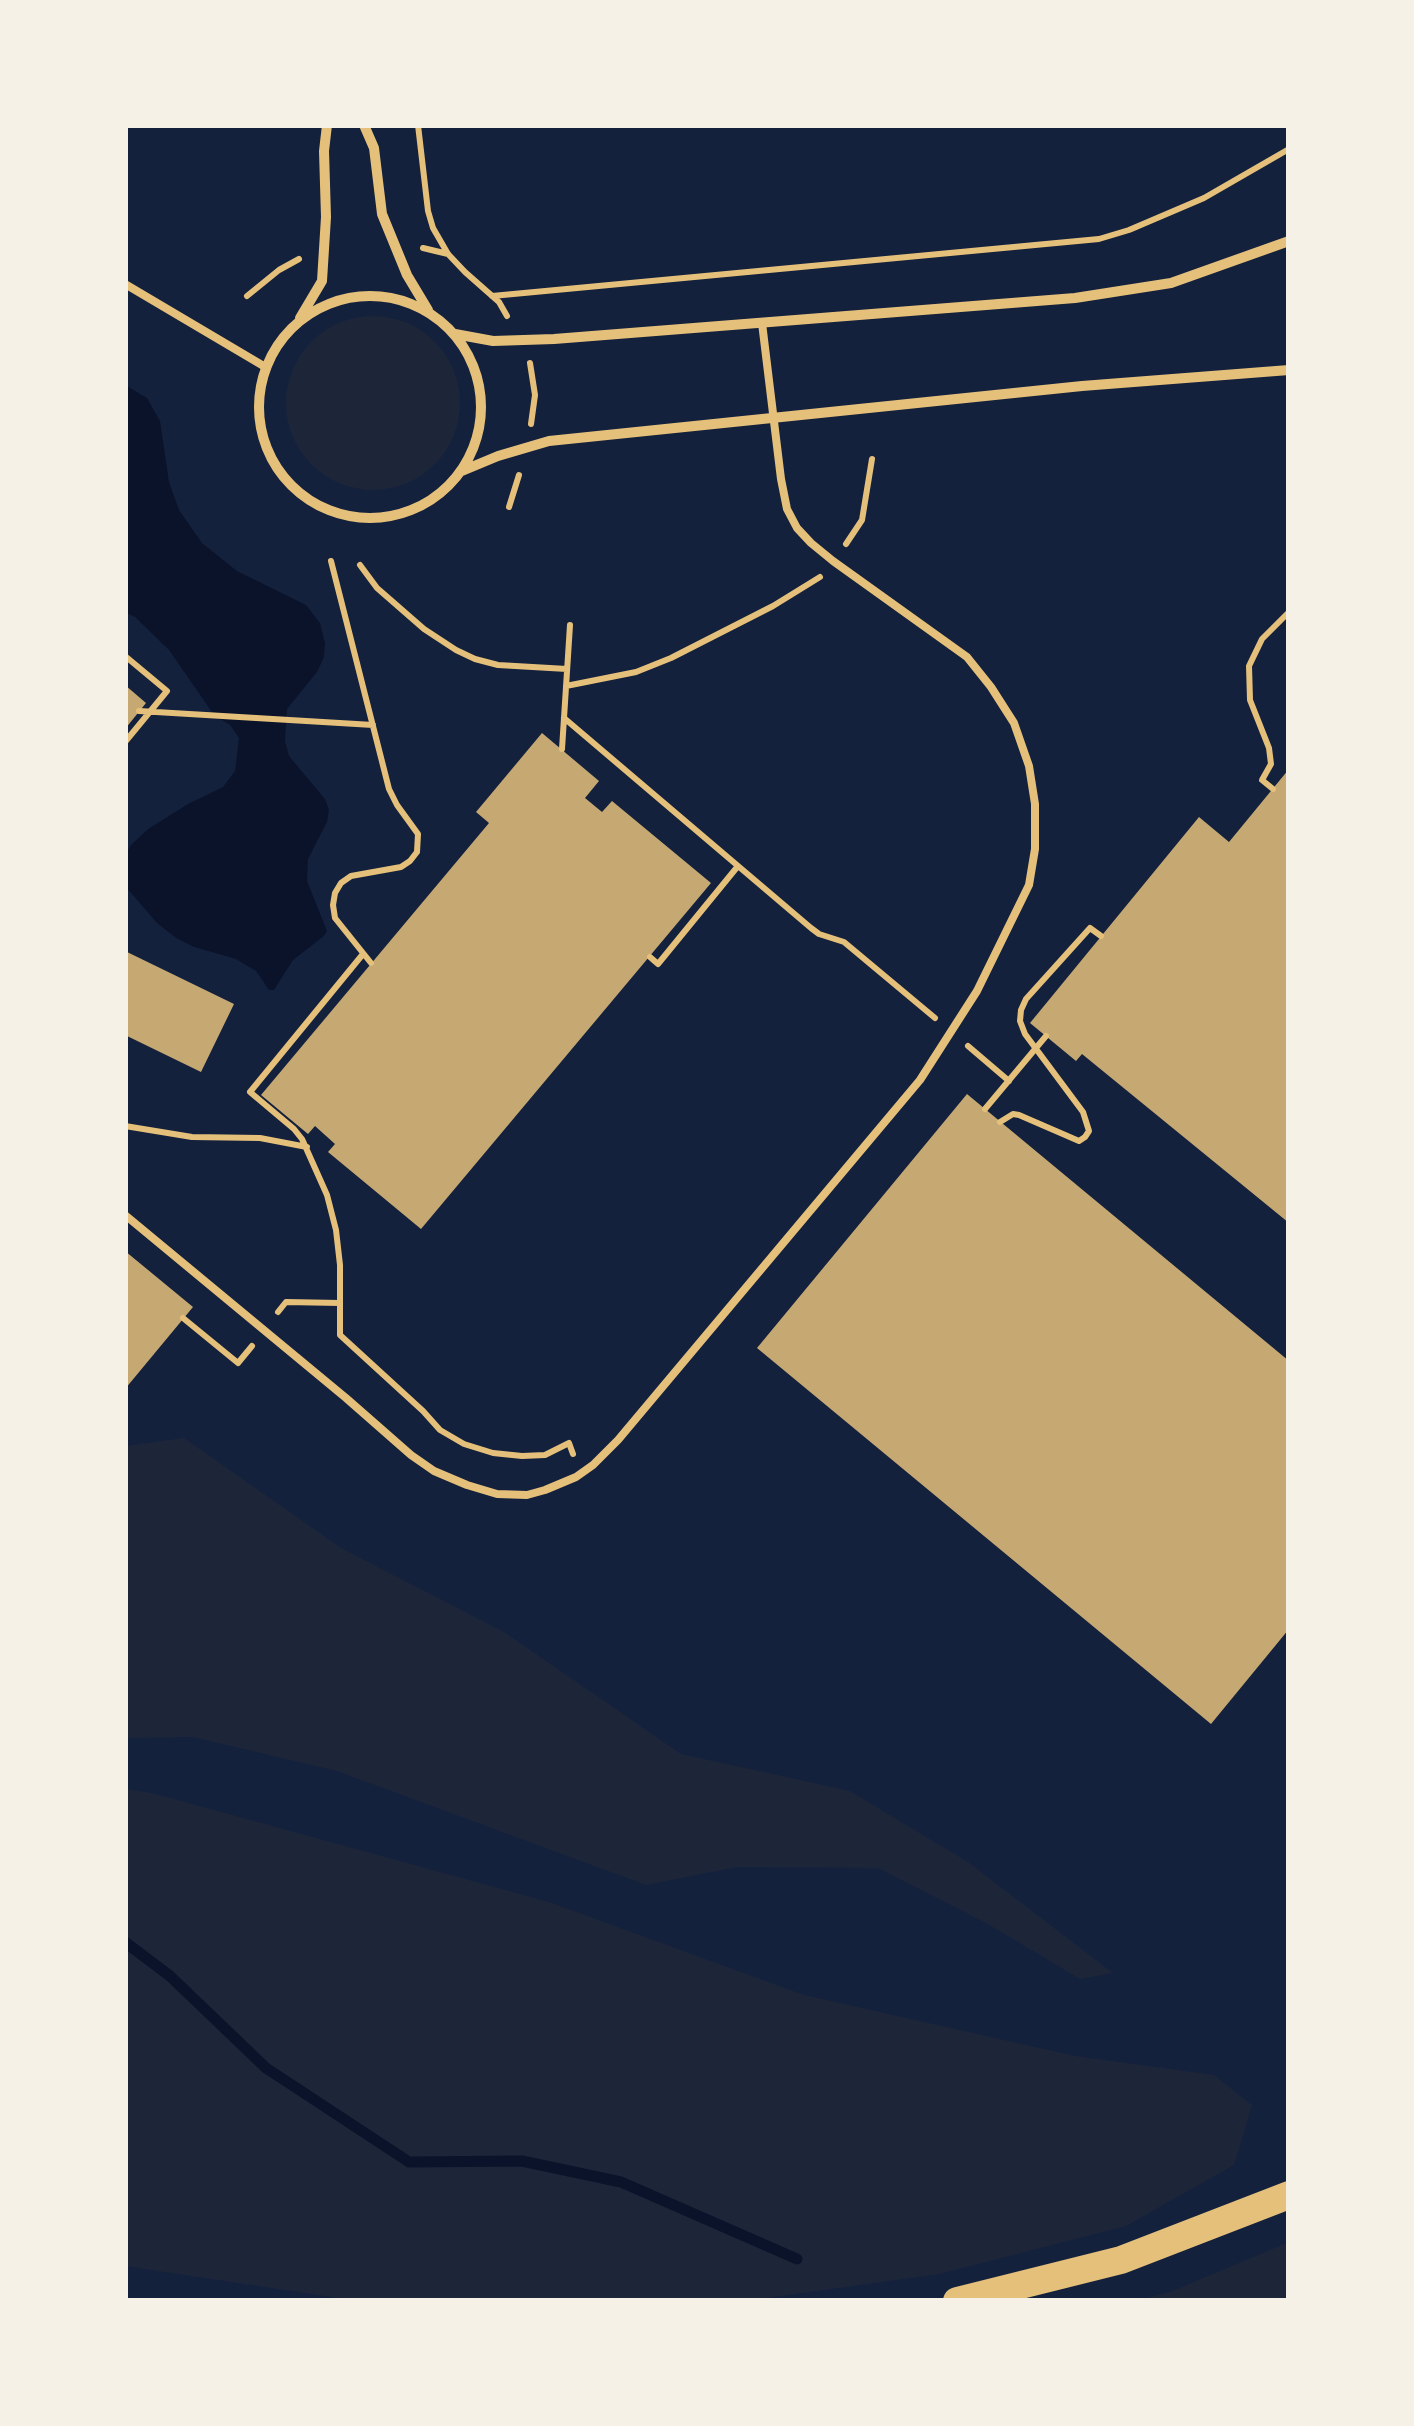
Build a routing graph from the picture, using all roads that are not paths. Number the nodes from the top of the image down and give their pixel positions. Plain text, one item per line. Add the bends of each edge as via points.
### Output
1 (327, 125) edge
2 (364, 125) edge
3 (1289, 240) edge
4 (125, 284) edge
5 (428, 311) junction
6 (297, 322) junction
7 (762, 323) junction
8 (455, 334) junction
9 (267, 368) junction
10 (1289, 370) edge
11 (772, 418) junction
12 (462, 472) junction
13 (125, 1215) edge
14 (1289, 2195) edge
15 (958, 2301) edge

1 - 6 street via 322,281
2 - 5 street via 374,148 382,214
3 - 7 street via 1171,283 1076,298
4 - 9 lane
5 - 6 street via 396,298 361,296 327,304
5 - 8 street
6 - 9 street
7 - 8 street via 554,340
7 - 11 lane
8 - 12 street via 474,364 482,398 478,436
9 - 12 street via 259,416 268,454 291,486 322,508 360,518 398,515 434,498
10 - 11 street
11 - 12 street via 549,442
11 - 13 lane via 787,510 804,536 967,657 1014,724 1029,766 1035,804 1029,885 978,991 920,1080 618,1440 576,1477 527,1494 497,1494 434,1471
14 - 15 highway via 1121,2260

